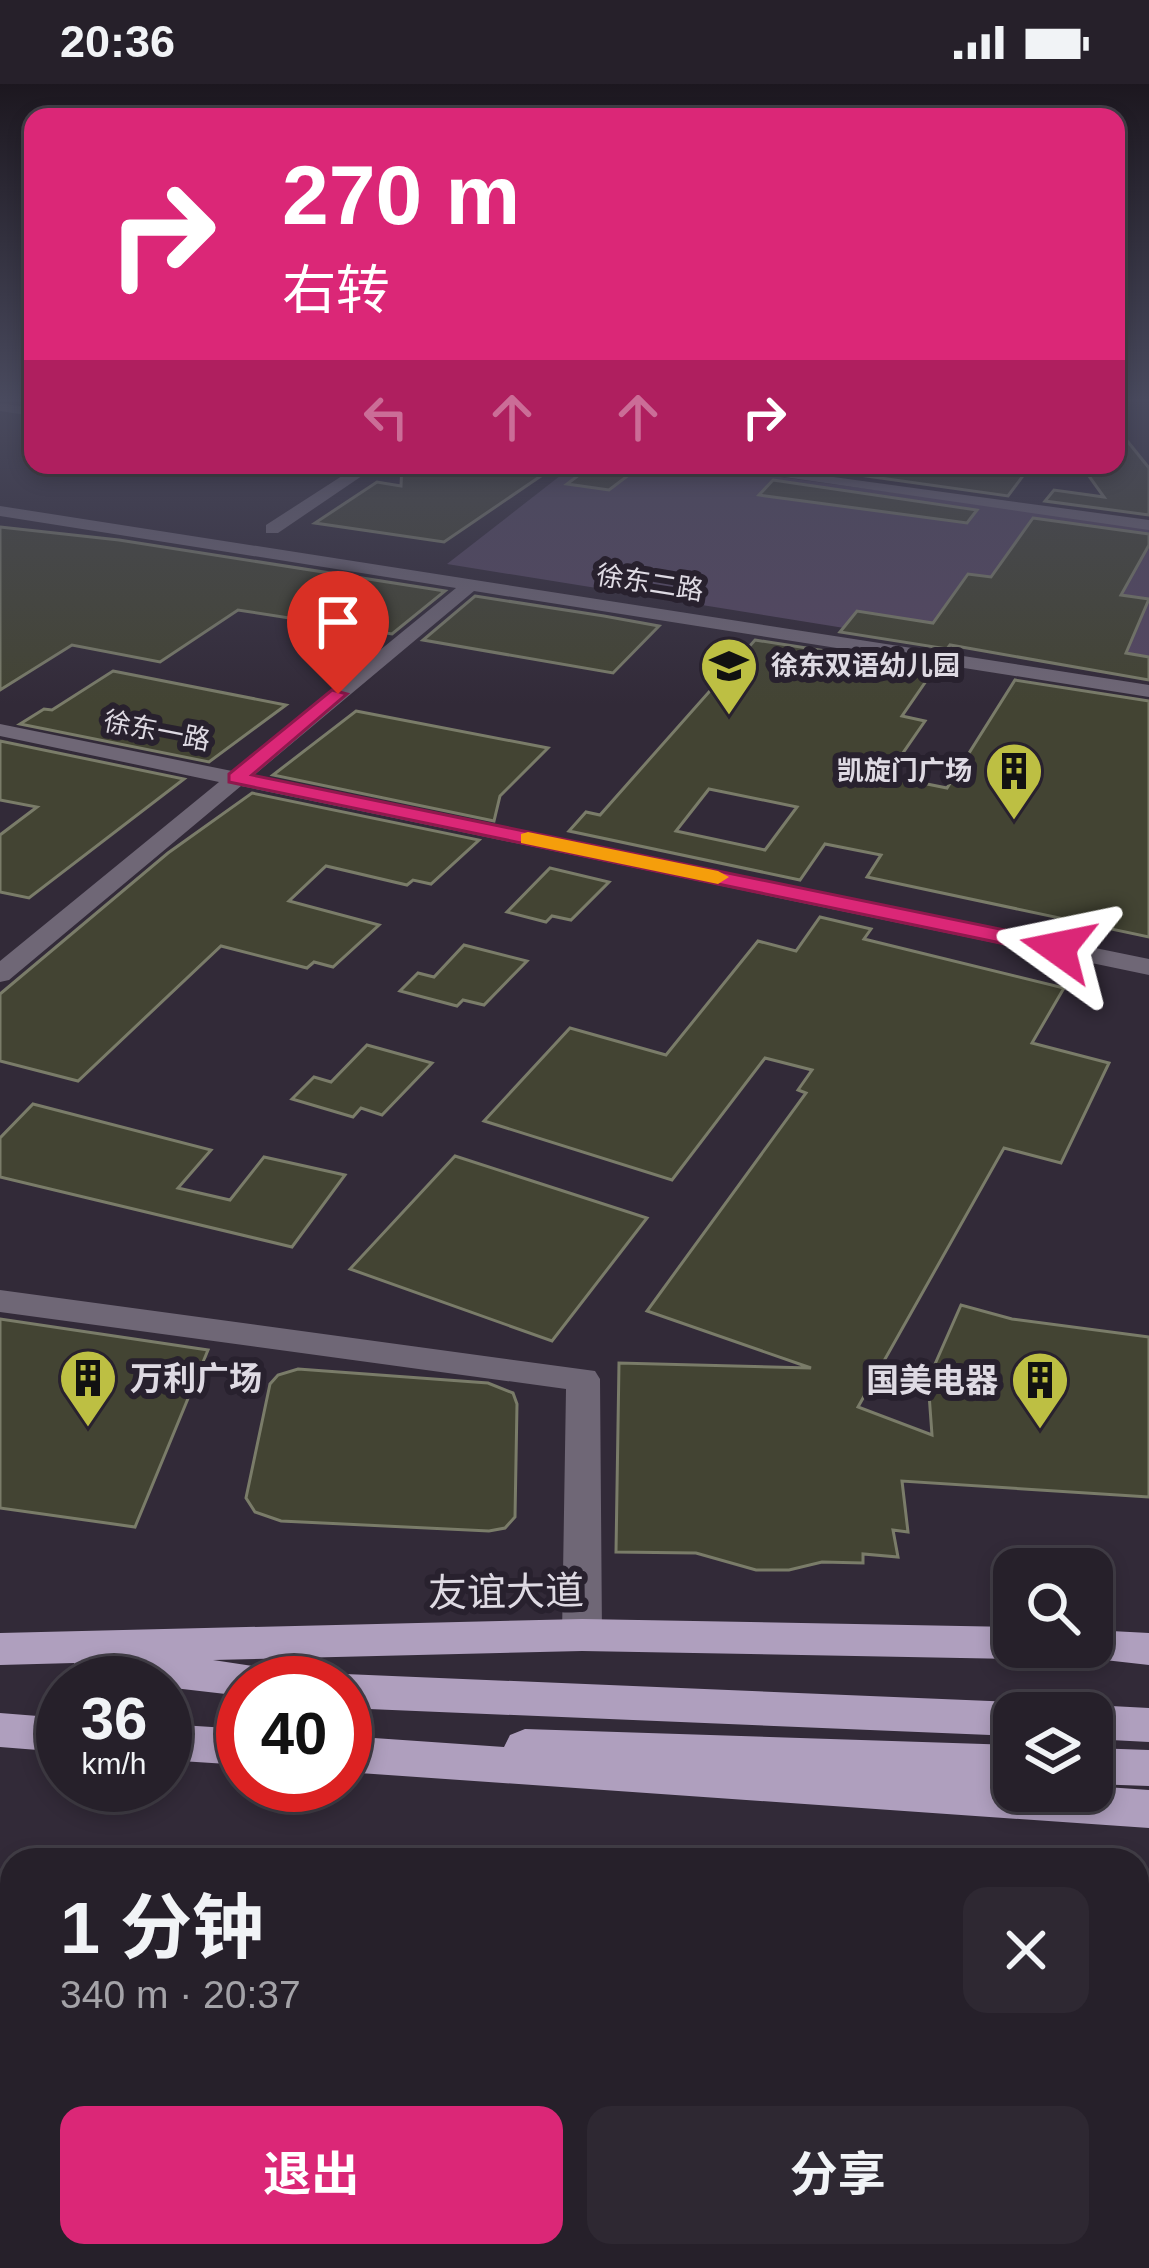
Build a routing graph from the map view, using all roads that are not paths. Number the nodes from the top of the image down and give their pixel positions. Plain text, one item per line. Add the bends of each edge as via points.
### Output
1 (317, 500) edge
2 (965, 500) edge
3 (0, 511) edge
4 (1149, 525) edge
5 (272, 529) dead end
6 (474, 582) junction
7 (1149, 691) edge
8 (0, 730) edge
9 (236, 778) junction
10 (1149, 967) edge
11 (0, 974) edge
12 (0, 1301) edge
13 (582, 1635) junction
14 (993, 1643) edge
15 (1113, 1647) edge
16 (1149, 1649) edge
17 (0, 1650) edge
18 (216, 1676) edge
19 (372, 1692) edge
20 (993, 1718) edge
21 (1113, 1723) edge
22 (1149, 1725) edge
23 (0, 1730) edge
24 (36, 1732) edge
25 (372, 1742) edge
26 (372, 1756) edge
27 (993, 1762) edge
28 (1113, 1767) edge
29 (1149, 1768) edge
30 (1149, 1809) edge

1 - 5 street
2 - 4 street
3 - 6 street, 徐东二路
6 - 7 street, 徐东二路
6 - 9 street
8 - 9 street, 徐东一路
9 - 10 street, 徐东一路
9 - 11 street
12 - 13 street via 583,1379
13 - 14 main road, 友谊大道
13 - 17 main road, 友谊大道
15 - 16 main road
17 - 18 main road
19 - 20 main road
21 - 22 main road
23 - 24 main road
25 - 27 main road
26 - 30 main road
28 - 29 main road

